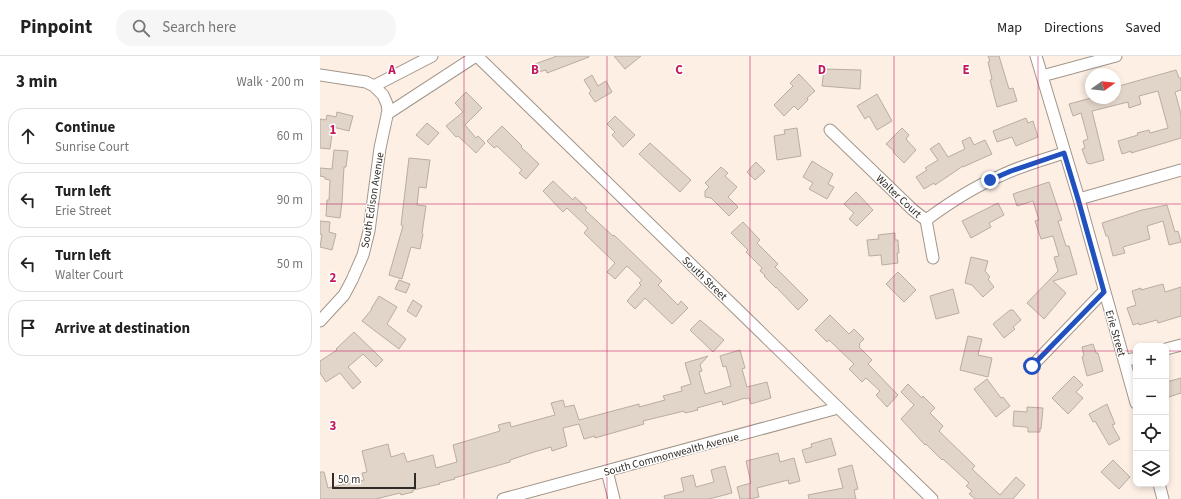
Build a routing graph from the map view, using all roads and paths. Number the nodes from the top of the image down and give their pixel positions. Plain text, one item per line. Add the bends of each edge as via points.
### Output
1 (432, 56) edge
2 (477, 56) edge
3 (1036, 56) edge
4 (1116, 56) edge
5 (320, 75) edge
6 (1042, 76) junction
7 (374, 86) junction
8 (387, 114) junction
9 (830, 130) dead end
10 (1064, 153) junction
11 (1181, 170) edge
12 (1078, 199) junction
13 (926, 220) junction
14 (933, 258) dead end
15 (1104, 292) junction
16 (320, 322) edge
17 (1181, 345) edge
18 (1169, 349) edge
19 (1133, 359) edge
20 (1124, 361) junction
21 (1032, 366) dead end
22 (1133, 392) edge
23 (838, 408) junction
24 (607, 471) junction
25 (1160, 487) edge
26 (503, 499) edge
27 (614, 499) edge
28 (932, 499) edge
29 (1164, 499) edge

1 - 7 street
2 - 8 street
2 - 23 street, South Street
3 - 6 street, Erie Street
4 - 6 street
5 - 7 street via 366,82
6 - 10 street, Erie Street
7 - 8 street, South Edison Avenue via 384,98 388,108
8 - 16 street, South Edison Avenue via 363,255 344,295
9 - 13 street, Walter Court
10 - 12 street, Erie Street
10 - 13 street, Walter Court via 990,180
11 - 12 street
12 - 15 street, Erie Street
13 - 14 street
15 - 20 street, Erie Street
15 - 21 street
17 - 18 street
19 - 20 street
20 - 22 street, Erie Street
23 - 24 street, South Commonwealth Avenue
23 - 28 street, South Street
24 - 26 street, South Commonwealth Avenue
24 - 27 street
25 - 29 street

